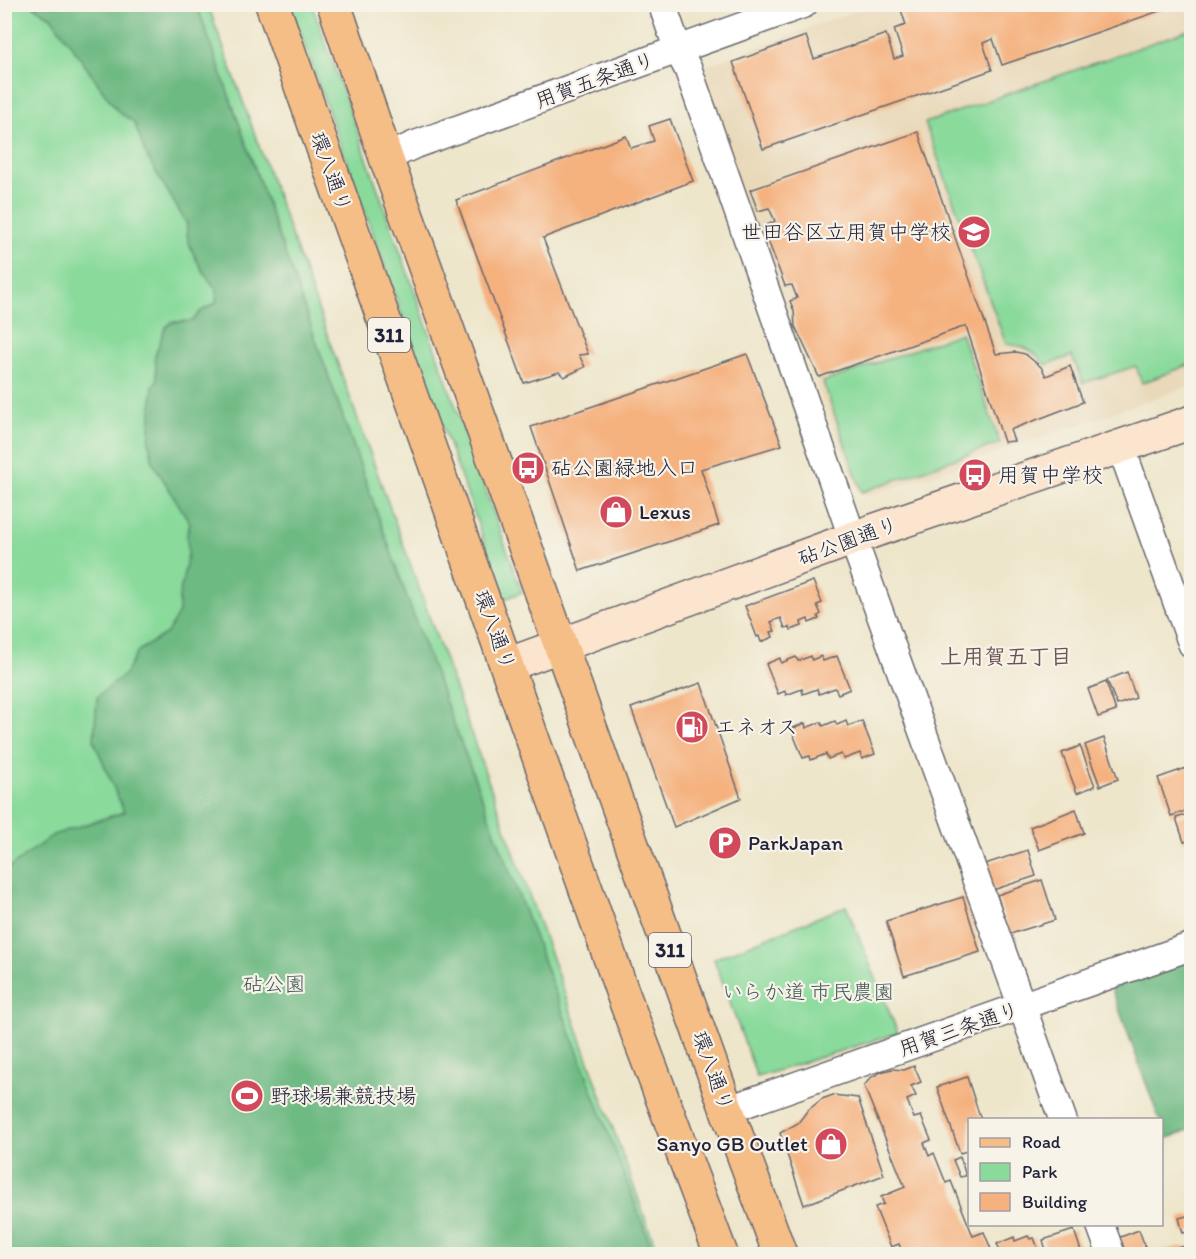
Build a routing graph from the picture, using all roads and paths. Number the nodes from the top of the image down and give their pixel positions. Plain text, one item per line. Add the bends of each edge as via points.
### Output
1 (272, 4) edge
2 (334, 4) edge
3 (662, 4) edge
4 (804, 4) edge
5 (678, 50) junction
6 (386, 158) junction
7 (1191, 422) edge
8 (1121, 447) junction
9 (853, 539) junction
10 (1191, 644) edge
11 (562, 645) junction
12 (507, 665) junction
13 (1191, 946) edge
14 (1023, 1006) junction
15 (726, 1110) junction
16 (1063, 1118) edge
17 (1101, 1226) edge
18 (721, 1254) edge
19 (780, 1254) edge
20 (1111, 1254) edge

1 - 12 main road, 環八通り / 311
2 - 6 main road, 環八通り / 311
3 - 5 street
4 - 5 street, 用賀五条通り
5 - 6 street, 用賀五条通り
5 - 9 street via 692,80
6 - 11 main road, 環八通り / 311
7 - 8 street, 砧公園通り
8 - 9 street, 砧公園通り
8 - 10 street
9 - 11 street, 砧公園通り
9 - 14 street
11 - 12 street, 砧公園通り
11 - 15 main road, 環八通り / 311
12 - 18 main road, 環八通り / 311 via 623,994
13 - 14 street, 用賀三条通り
14 - 15 street, 用賀三条通り
14 - 16 street
15 - 19 main road, 環八通り / 311
17 - 20 street

